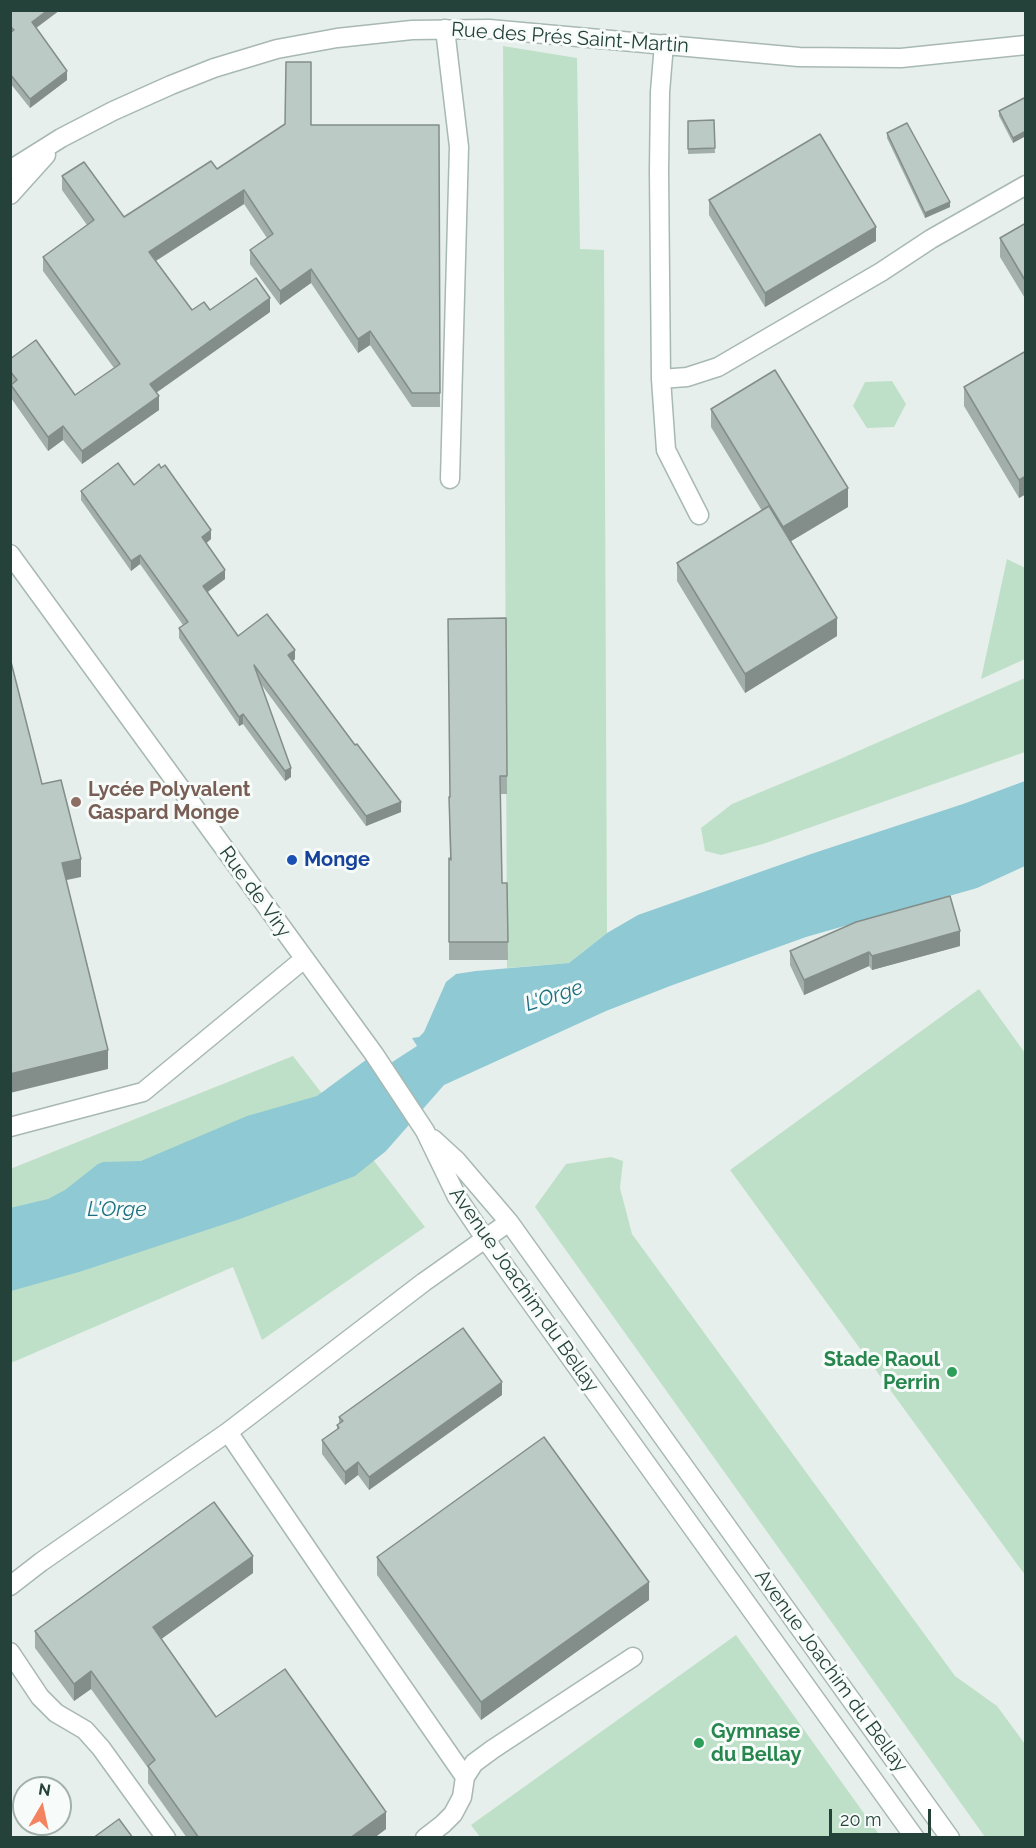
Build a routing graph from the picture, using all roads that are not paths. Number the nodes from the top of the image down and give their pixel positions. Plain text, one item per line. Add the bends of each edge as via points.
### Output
1 (445, 29) junction
2 (664, 44) junction
3 (1026, 45) edge
4 (61, 138) junction
5 (10, 170) edge
6 (1026, 185) edge
7 (10, 195) edge
8 (661, 379) junction
9 (450, 479) dead end
10 (699, 515) dead end
11 (10, 554) edge
12 (304, 959) junction
13 (10, 1127) edge
14 (425, 1131) junction
15 (509, 1222) junction
16 (486, 1240) junction
17 (228, 1432) junction
18 (10, 1586) edge
19 (10, 1652) edge
20 (633, 1657) dead end
21 (465, 1777) junction
22 (165, 1838) edge
23 (425, 1838) edge
24 (915, 1838) edge
25 (950, 1838) edge

1 - 2 street, Rue des Prés Saint-Martin via 489,29
1 - 4 street, Rue des Prés Saint-Martin via 337,38 277,49 171,85
1 - 9 street via 459,147
2 - 3 street, Rue des Prés Saint-Martin via 799,57 901,58
2 - 8 street via 659,171
4 - 5 street, Rue des Prés Saint-Martin
4 - 7 street, Rue des Prés Saint-Martin
6 - 8 street via 717,367 687,377
8 - 10 street via 666,450
11 - 12 street, Rue de Viry
12 - 13 street via 143,1092
12 - 14 street, Rue de Viry
14 - 15 street, Avenue Joachim du Bellay via 457,1161
14 - 16 street, Avenue Joachim du Bellay via 457,1197
15 - 16 street
15 - 25 street, Avenue Joachim du Bellay
16 - 17 street via 424,1282
16 - 24 street, Avenue Joachim du Bellay
17 - 18 street
17 - 21 street
19 - 22 street via 40,1697 85,1730 101,1748
20 - 21 street via 493,1749 474,1763
21 - 23 street via 462,1797 453,1814

